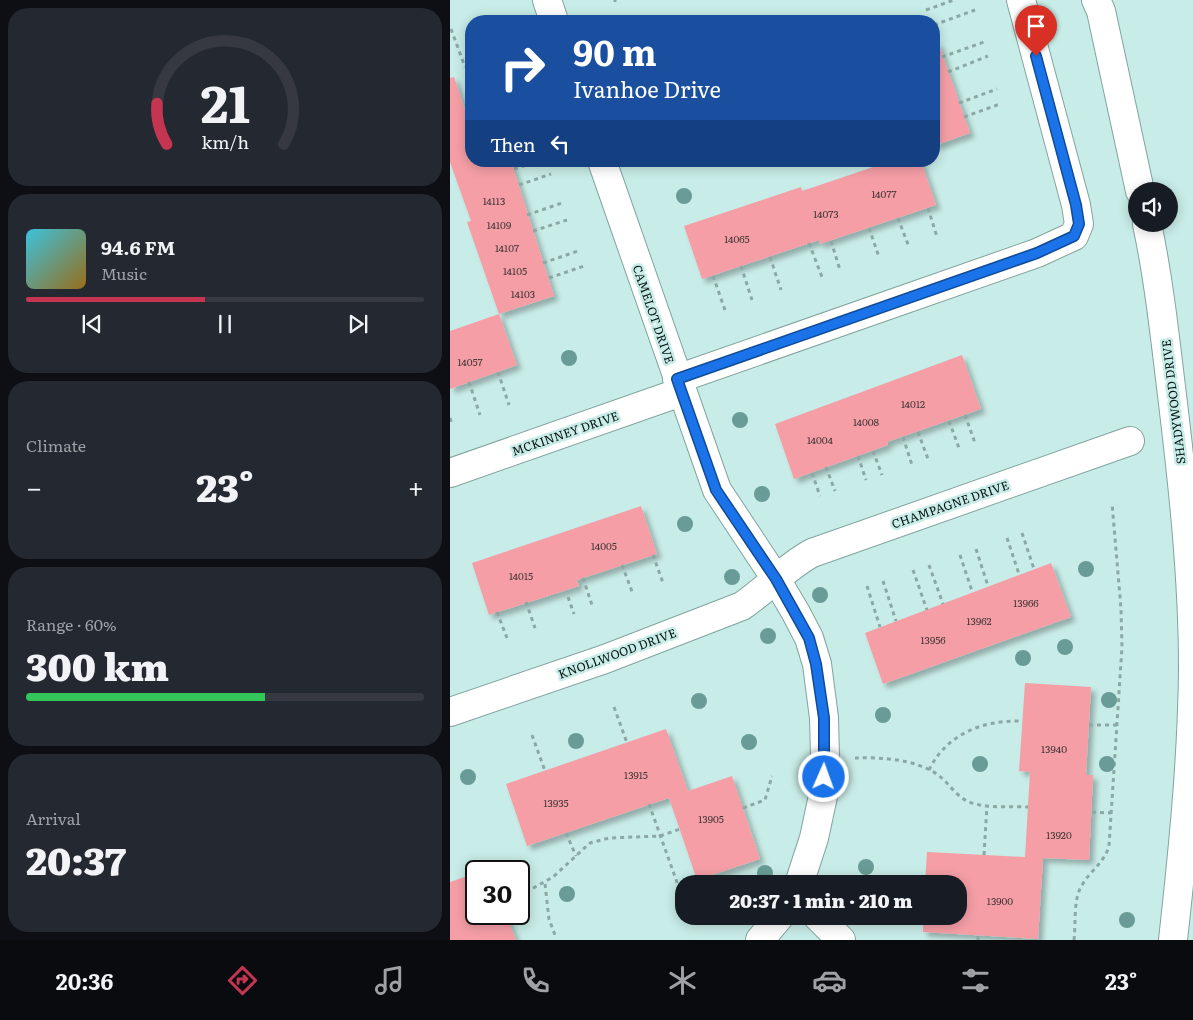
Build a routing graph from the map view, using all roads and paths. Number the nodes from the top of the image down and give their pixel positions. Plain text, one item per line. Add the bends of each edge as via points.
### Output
1 (547, 0) edge
2 (954, 0) edge
3 (1021, 0) edge
4 (1096, 0) edge
5 (926, 10) dead end
6 (975, 10) dead end
7 (552, 15) edge
8 (940, 23) edge
9 (451, 29) dead end
10 (984, 42) dead end
11 (988, 56) dead end
12 (942, 57) dead end
13 (465, 67) dead end
14 (948, 72) dead end
15 (997, 89) dead end
16 (959, 103) dead end
17 (1000, 104) dead end
18 (964, 117) dead end
19 (520, 167) edge
20 (604, 167) edge
21 (514, 169) dead end
22 (551, 174) dead end
23 (1138, 182) edge
24 (519, 185) dead end
25 (562, 203) dead end
26 (928, 208) dead end
27 (528, 215) dead end
28 (898, 218) dead end
29 (567, 220) dead end
30 (869, 228) dead end
31 (533, 231) dead end
32 (1149, 232) edge
33 (937, 237) dead end
34 (831, 241) dead end
35 (810, 243) dead end
36 (909, 247) dead end
37 (578, 251) dead end
38 (770, 257) dead end
39 (879, 257) dead end
40 (544, 263) dead end
41 (584, 266) dead end
42 (741, 266) dead end
43 (840, 270) dead end
44 (714, 276) dead end
45 (822, 277) dead end
46 (549, 278) dead end
47 (782, 290) dead end
48 (752, 300) dead end
49 (725, 310) dead end
50 (498, 372) dead end
51 (469, 382) dead end
52 (679, 386) junction
53 (509, 405) dead end
54 (480, 415) dead end
55 (965, 415) dead end
56 (450, 418) edge
57 (949, 420) dead end
58 (452, 424) dead end
59 (918, 432) dead end
60 (903, 437) dead end
61 (1130, 441) dead end
62 (975, 443) dead end
63 (959, 448) dead end
64 (873, 451) dead end
65 (858, 456) dead end
66 (928, 460) dead end
67 (912, 465) dead end
68 (826, 467) dead end
69 (450, 473) edge
70 (812, 473) dead end
71 (882, 475) dead end
72 (866, 480) dead end
73 (835, 491) dead end
74 (820, 496) dead end
75 (1112, 502) dead end
76 (1022, 533) dead end
77 (1007, 538) dead end
78 (976, 549) dead end
79 (653, 555) dead end
80 (960, 555) dead end
81 (622, 565) dead end
82 (929, 565) dead end
83 (1034, 569) dead end
84 (914, 570) dead end
85 (1019, 574) dead end
86 (583, 578) dead end
87 (776, 579) junction
88 (883, 581) dead end
89 (663, 584) dead end
90 (867, 586) dead end
91 (988, 586) dead end
92 (972, 591) dead end
93 (633, 594) dead end
94 (568, 597) dead end
95 (526, 602) dead end
96 (943, 604) dead end
97 (593, 608) dead end
98 (927, 610) dead end
99 (497, 612) dead end
100 (574, 614) dead end
101 (896, 621) dead end
102 (880, 627) dead end
103 (535, 628) dead end
104 (507, 638) dead end
105 (452, 706) edge
106 (614, 706) dead end
107 (1022, 721) dead end
108 (1089, 725) dead end
109 (1117, 725) junction
110 (532, 735) dead end
111 (627, 743) dead end
112 (854, 758) dead end
113 (929, 770) junction
114 (545, 771) dead end
115 (772, 776) dead end
116 (649, 804) dead end
117 (987, 805) junction
118 (1028, 807) dead end
119 (743, 808) dead end
120 (1092, 812) dead end
121 (1111, 813) junction
122 (680, 829) dead end
123 (566, 833) dead end
124 (660, 836) junction
125 (984, 855) dead end
126 (576, 856) junction
127 (802, 875) edge
128 (675, 877) edge
129 (545, 884) junction
130 (530, 891) edge
131 (772, 925) edge
132 (826, 925) edge
133 (555, 935) dead end
134 (760, 940) edge
135 (841, 940) edge
136 (1074, 940) edge
137 (1173, 940) edge

1 - 7 street
2 - 5 path
3 - 52 street, MCKINNEY DRIVE via 1076,205 1079,224 1074,236 1037,253
4 - 23 street
6 - 8 path
9 - 13 path
10 - 12 path
11 - 14 path
15 - 16 path
17 - 18 path
19 - 21 path
20 - 52 street, CAMELOT DRIVE
22 - 24 path
25 - 27 path
26 - 33 path
28 - 36 path
29 - 31 path
30 - 39 path
32 - 137 street, SHADYWOOD DRIVE via 1159,283 1182,478 1193,668 1191,741
34 - 43 path
35 - 45 path
37 - 40 path
38 - 47 path
41 - 46 path
42 - 48 path
44 - 49 path
50 - 53 path
51 - 54 path
52 - 69 street, MCKINNEY DRIVE
52 - 87 street, CAMELOT DRIVE via 716,490
55 - 62 path
56 - 58 path
57 - 63 path
59 - 66 path
60 - 67 path
61 - 87 street, CHAMPAGNE DRIVE via 812,553
64 - 71 path
65 - 72 path
68 - 73 path
70 - 74 path
75 - 109 path via 1122,609
76 - 83 path
77 - 85 path
78 - 91 path
79 - 89 path
80 - 92 path
81 - 93 path
82 - 96 path
84 - 98 path
86 - 97 path
87 - 105 street, KNOLLWOOD DRIVE via 742,606 605,659
87 - 127 street, CAMELOT DRIVE via 809,638 824,718 823,796
88 - 101 path
90 - 102 path
94 - 100 path
95 - 103 path
99 - 104 path
106 - 111 path
107 - 113 path via 1000,720 973,728 943,748
108 - 109 path
109 - 121 path
110 - 114 path
112 - 113 path via 892,760
113 - 117 path via 938,774 965,800
115 - 119 path via 764,800
116 - 124 path
117 - 118 path
117 - 125 path
120 - 121 path
121 - 136 path via 1106,856 1081,886
122 - 124 path
123 - 126 path
124 - 126 path via 598,840
124 - 128 path
126 - 129 path
129 - 130 path
129 - 133 path via 549,919
131 - 134 street
132 - 135 street

